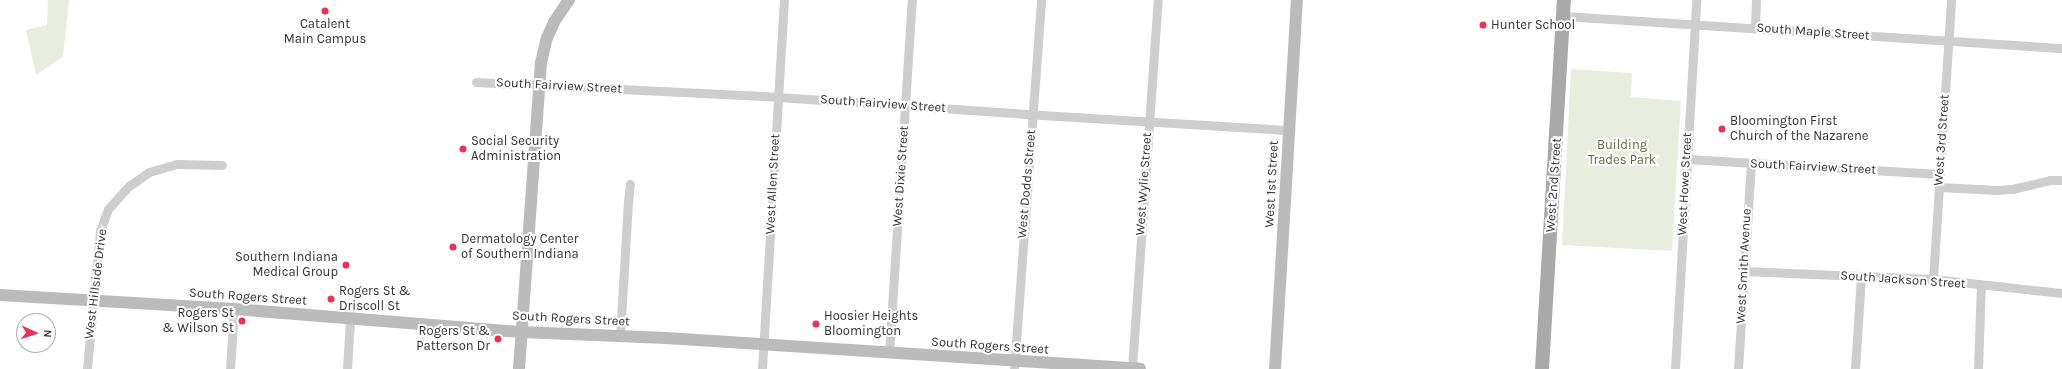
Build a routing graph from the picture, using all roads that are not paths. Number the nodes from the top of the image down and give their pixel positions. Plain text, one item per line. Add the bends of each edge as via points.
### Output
1 (569, 0) edge
2 (784, 0) edge
3 (912, 0) edge
4 (1041, 0) edge
5 (1158, 0) edge
6 (1297, 0) edge
7 (1564, 0) edge
8 (1696, 0) edge
9 (1756, 0) edge
10 (1951, 0) edge
11 (1564, 16) junction
12 (1695, 25) junction
13 (1755, 28) junction
14 (1948, 40) junction
15 (2062, 48) edge
16 (476, 82) dead end
17 (539, 85) junction
18 (778, 96) junction
19 (906, 105) junction
20 (1033, 115) junction
21 (1149, 122) junction
22 (1288, 130) junction
23 (1687, 159) junction
24 (1750, 164) junction
25 (222, 165) dead end
26 (1940, 174) junction
27 (2062, 180) edge
28 (630, 184) dead end
29 (1939, 187) junction
30 (1744, 271) junction
31 (1861, 277) junction
32 (1933, 279) junction
33 (1981, 286) junction
34 (2062, 292) edge
35 (0, 294) edge
36 (93, 300) junction
37 (234, 309) junction
38 (350, 319) junction
39 (522, 332) junction
40 (620, 336) junction
41 (763, 345) junction
42 (889, 353) junction
43 (1015, 365) edge
44 (1132, 368) edge
45 (87, 369) edge
46 (230, 369) edge
47 (347, 369) edge
48 (519, 369) edge
49 (762, 369) edge
50 (1140, 369) edge
51 (1275, 369) edge
52 (1542, 369) edge
53 (1675, 369) edge
54 (1738, 369) edge
55 (1855, 369) edge
56 (1978, 369) edge

1 - 17 street via 546,38 540,63
2 - 18 street, West Allen Street
3 - 19 street, West Dixie Street
4 - 20 street, West Dodds Street
5 - 21 street, West Wylie Street
6 - 22 street, West 1st Street
7 - 11 main road, West 2nd Street
8 - 12 street, West Howe Street
9 - 13 street
10 - 14 street, West 3rd Street
11 - 12 street, South Maple Street
11 - 52 main road, West 2nd Street
12 - 13 street, South Maple Street
12 - 23 street, West Howe Street
13 - 14 street, South Maple Street
14 - 15 street, South Maple Street
14 - 26 street, West 3rd Street
16 - 17 street, South Fairview Street
17 - 18 street, South Fairview Street
17 - 39 street
18 - 19 street, South Fairview Street
18 - 41 street, West Allen Street
19 - 20 street, South Fairview Street
19 - 42 street, West Dixie Street
20 - 21 street, South Fairview Street
20 - 43 street, West Dodds Street
21 - 22 street, South Fairview Street
21 - 44 street, West Wylie Street
22 - 51 street, West 1st Street
23 - 24 street, South Fairview Street
23 - 53 street, West Howe Street
24 - 26 street, South Fairview Street
24 - 30 street, West Smith Avenue
25 - 36 street, West Hillside Drive via 177,164 149,172 129,186 108,209 100,231
26 - 29 street, West 3rd Street
27 - 29 street via 1996,190
28 - 40 street
29 - 32 street, West 3rd Street
30 - 31 street, South Jackson Street
30 - 54 street, West Smith Avenue
31 - 32 street, South Jackson Street
31 - 55 street
32 - 33 street, South Jackson Street
33 - 34 street, South Jackson Street
33 - 56 street
35 - 36 street, South Rogers Street
36 - 37 street, South Rogers Street
36 - 45 street, West Hillside Drive
37 - 38 street, South Rogers Street
37 - 46 street
38 - 39 street, South Rogers Street via 446,324
38 - 47 street
39 - 40 street, South Rogers Street
39 - 48 street
40 - 41 street, South Rogers Street
41 - 42 street, South Rogers Street
41 - 49 street, West Allen Street
42 - 43 street, South Rogers Street
43 - 44 street, South Rogers Street
44 - 50 street, South Rogers Street

